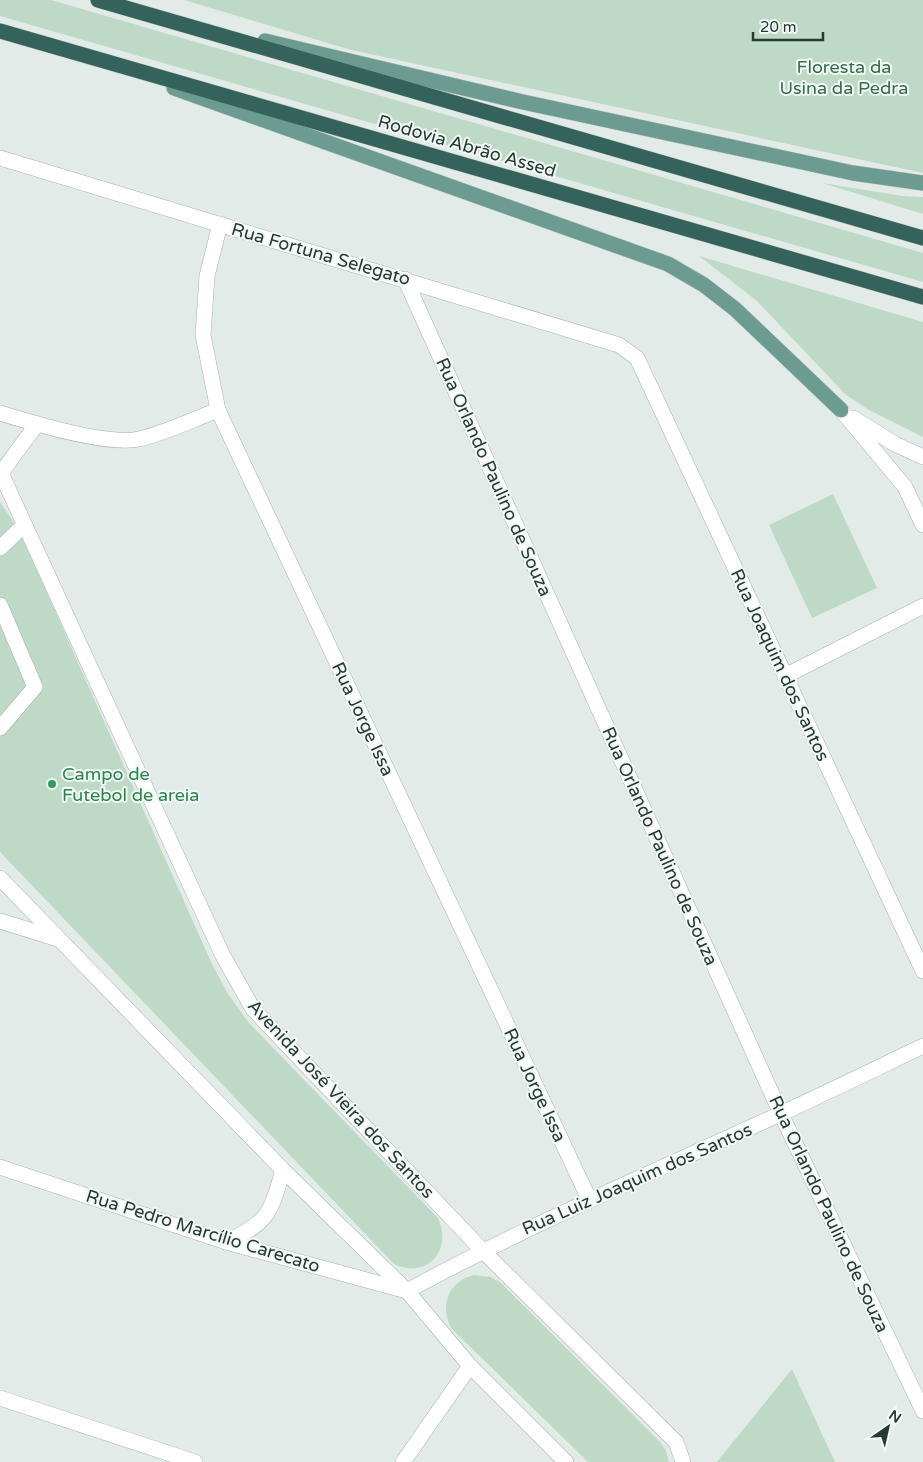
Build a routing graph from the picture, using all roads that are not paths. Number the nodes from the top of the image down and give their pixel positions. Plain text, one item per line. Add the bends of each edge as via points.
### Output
1 (98, 0) edge
2 (138, 12) junction
3 (0, 31) edge
4 (86, 56) junction
5 (0, 158) edge
6 (923, 183) edge
7 (220, 224) junction
8 (923, 238) edge
9 (405, 278) junction
10 (923, 297) edge
11 (637, 358) joint
12 (218, 410) junction
13 (841, 410) junction
14 (0, 413) edge
15 (37, 424) junction
16 (923, 457) edge
17 (1, 472) edge
18 (923, 525) edge
19 (19, 530) dead end
20 (0, 548) edge
21 (0, 605) edge
22 (923, 606) edge
23 (785, 676) junction
24 (0, 728) edge
25 (0, 878) edge
26 (0, 921) edge
27 (60, 940) junction
28 (923, 971) edge
29 (923, 1046) edge
30 (781, 1114) junction
31 (0, 1167) edge
32 (282, 1170) junction
33 (588, 1199) junction
34 (226, 1242) junction
35 (482, 1250) junction
36 (407, 1291) junction
37 (470, 1366) junction
38 (0, 1398) edge
39 (923, 1411) edge
40 (194, 1462) edge
41 (403, 1462) edge
42 (566, 1462) edge
43 (683, 1462) edge

1 - 2 highway
2 - 6 main road via 532,104 853,173
2 - 8 highway
3 - 4 highway, Rodovia Abrão Assed
4 - 10 highway, Rodovia Abrão Assed
4 - 13 main road via 668,264 704,285 735,309
5 - 7 street, Rua Fortuna Selegato
7 - 9 street, Rua Fortuna Selegato
7 - 12 street, Rua Jorge Issa via 207,276 203,335
9 - 11 street, Rua Fortuna Selegato via 619,345
9 - 30 street, Rua Orlando Paulino de Souza
11 - 23 street, Rua Joaquim dos Santos
12 - 15 street via 139,439 120,441
12 - 33 street, Rua Jorge Issa
13 - 16 street via 895,444
13 - 18 street via 905,487
14 - 15 street
15 - 17 street
17 - 35 street, Avenida José Vieira dos Santos via 222,954 253,1010
19 - 20 street
21 - 24 street via 35,687
22 - 23 street
23 - 28 street, Rua Joaquim dos Santos
25 - 27 street
26 - 27 street
27 - 32 street
29 - 30 street, Rua Luiz Joaquim dos Santos
30 - 33 street, Rua Luiz Joaquim dos Santos
30 - 39 street, Rua Orlando Paulino de Souza
31 - 34 street, Rua Pedro Marcílio Carecato
32 - 34 street via 272,1207 254,1229
32 - 36 street
33 - 35 street, Rua Luiz Joaquim dos Santos
34 - 36 street, Rua Pedro Marcílio Carecato
35 - 36 street, Rua Luiz Joaquim dos Santos
35 - 43 street, Avenida José Vieira dos Santos via 676,1442
36 - 37 street
37 - 41 street
37 - 42 street
38 - 40 street

